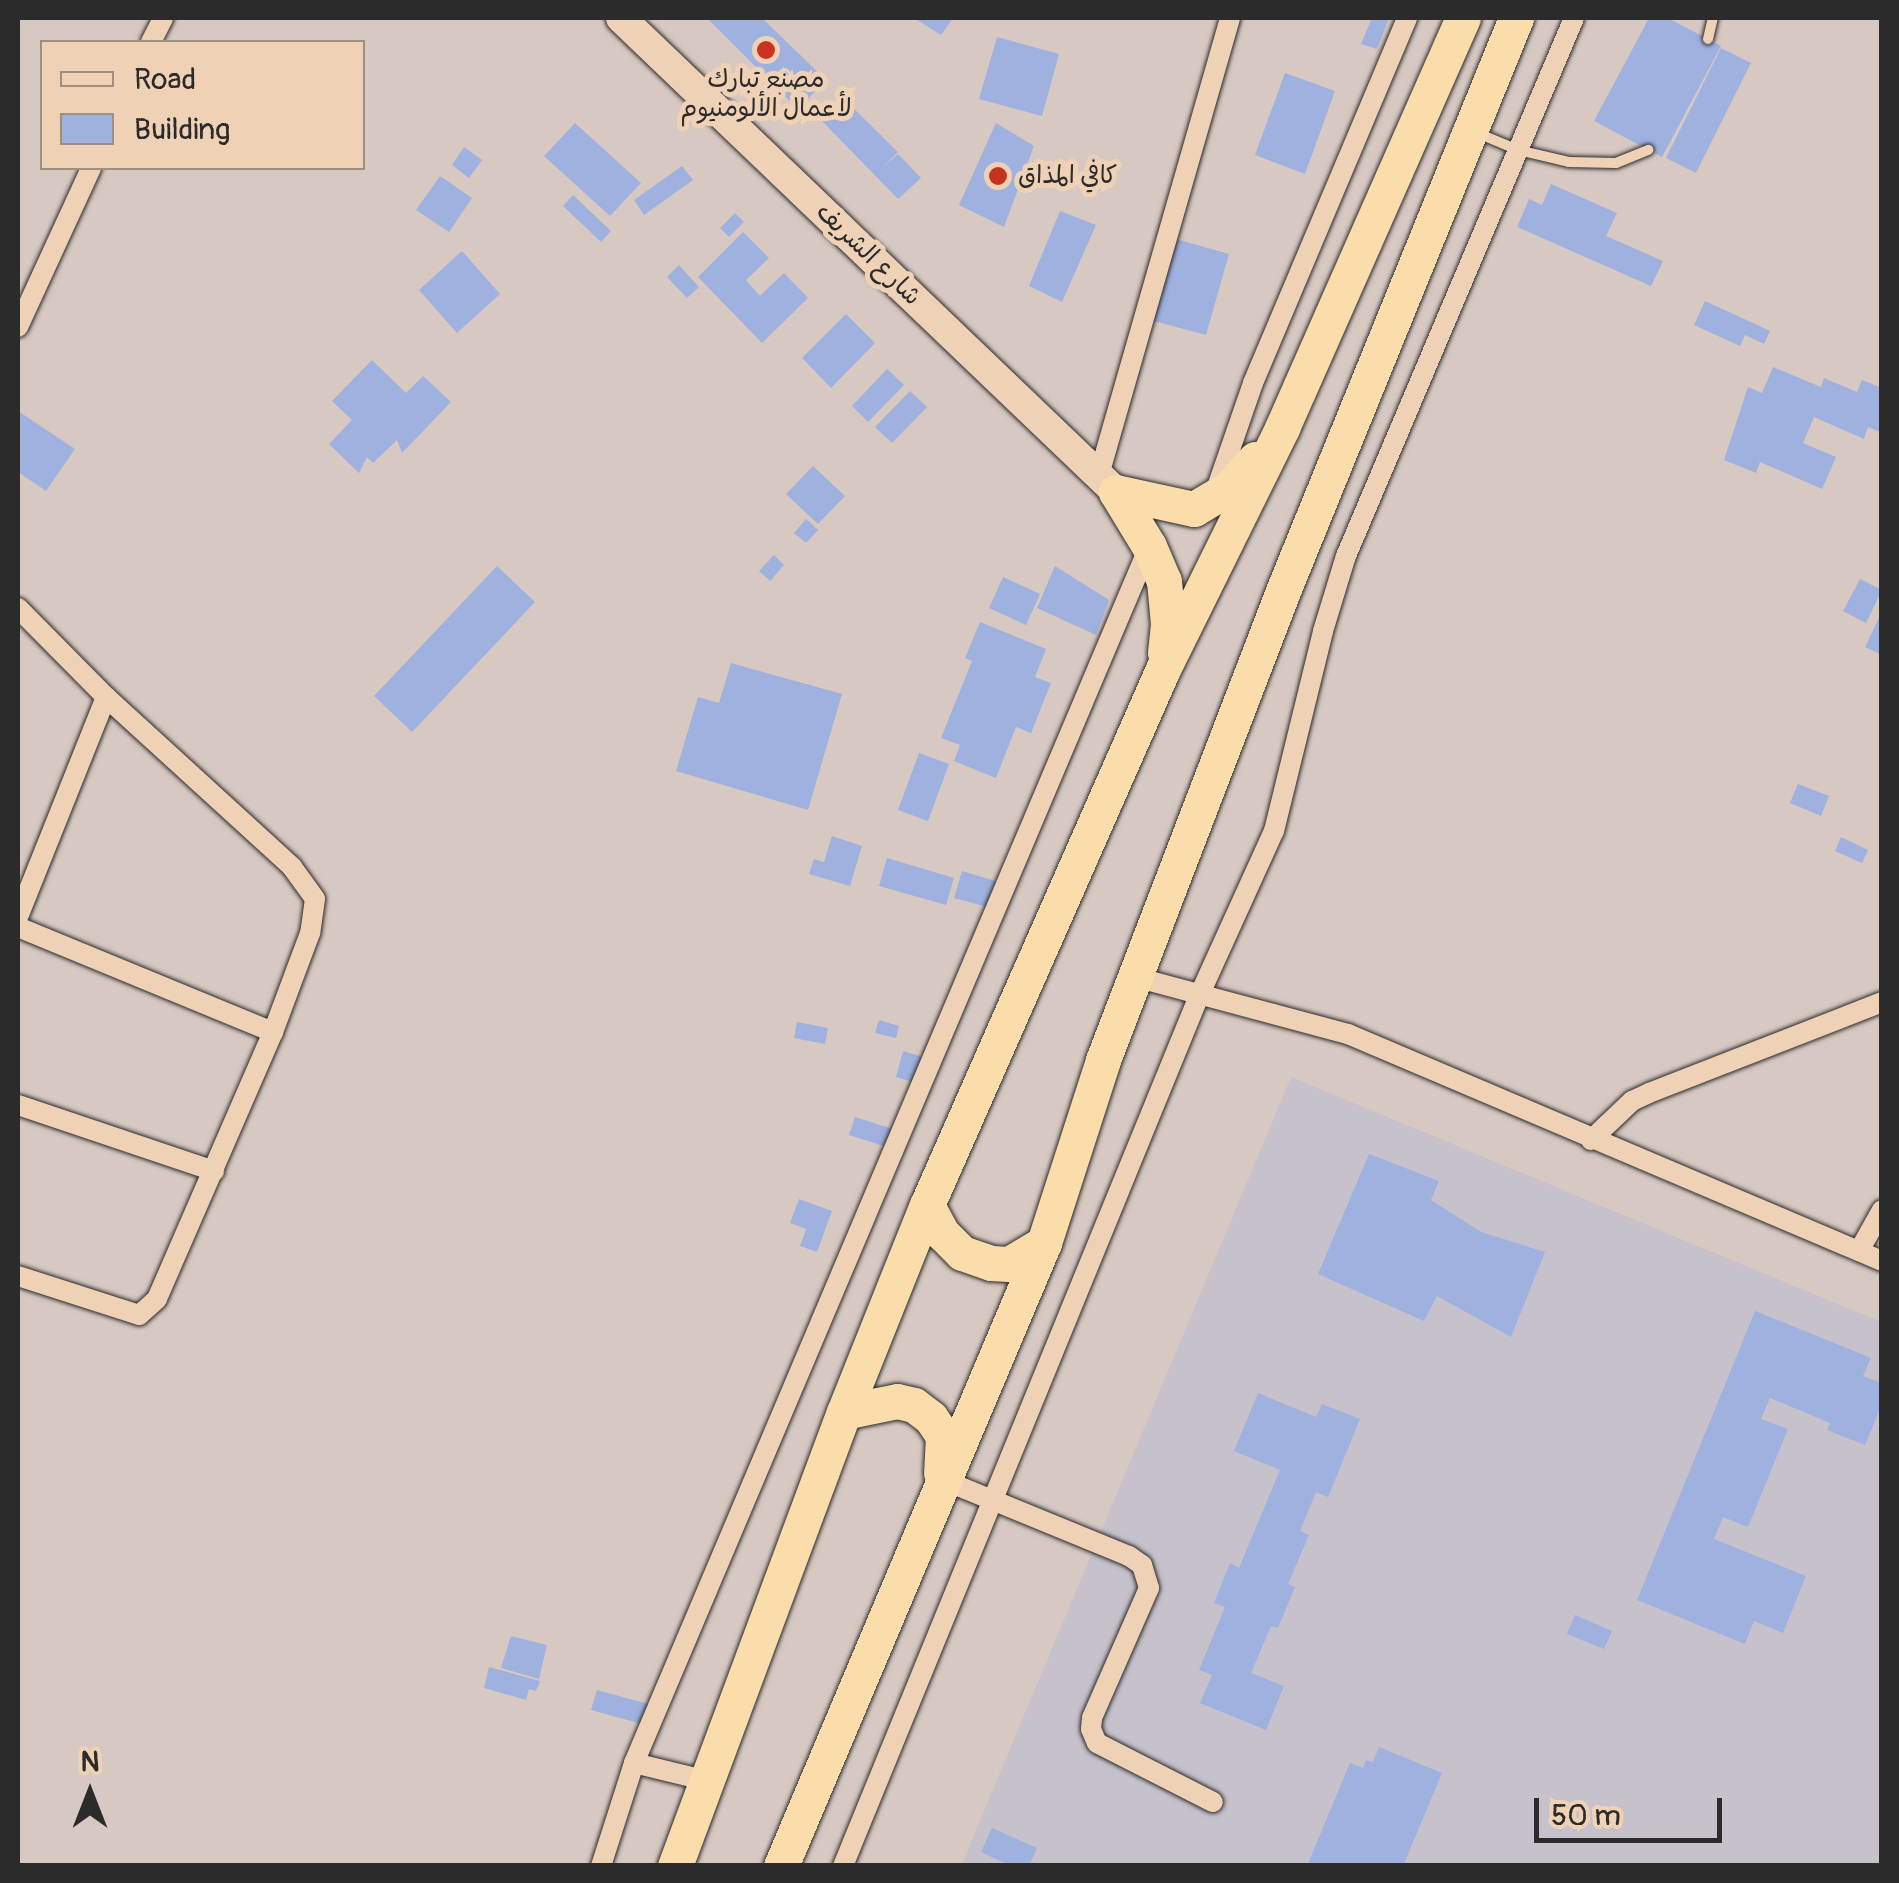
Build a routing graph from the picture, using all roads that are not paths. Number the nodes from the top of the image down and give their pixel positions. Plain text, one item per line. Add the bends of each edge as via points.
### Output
1 (620, 18) edge
2 (1230, 18) edge
3 (1407, 18) edge
4 (1463, 18) edge
5 (1516, 18) edge
6 (1574, 18) edge
7 (1713, 18) edge
8 (1708, 38) dead end
9 (1470, 130) junction
10 (1518, 150) junction
11 (1648, 150) dead end
12 (90, 170) edge
13 (18, 327) edge
14 (1282, 428) junction
15 (1108, 483) junction
16 (1212, 501) junction
17 (1150, 546) junction
18 (18, 608) edge
19 (1162, 669) junction
20 (106, 697) junction
21 (18, 917) edge
22 (18, 927) edge
23 (1135, 977) junction
24 (1199, 996) junction
25 (1882, 1002) edge
26 (272, 1032) junction
27 (18, 1106) edge
28 (1592, 1140) junction
29 (214, 1170) junction
30 (927, 1205) junction
31 (1882, 1210) edge
32 (1044, 1244) junction
33 (1859, 1251) junction
34 (1882, 1261) edge
35 (18, 1276) edge
36 (844, 1412) junction
37 (941, 1480) junction
38 (994, 1502) junction
39 (634, 1764) junction
40 (708, 1781) junction
41 (1213, 1802) dead end
42 (600, 1866) edge
43 (675, 1866) edge
44 (781, 1866) edge
45 (843, 1866) edge

1 - 15 main road, شارع الشريف
2 - 15 street
3 - 16 street via 1253,383
4 - 14 highway
5 - 9 highway
6 - 10 street
7 - 8 lane
9 - 10 lane
9 - 23 highway
10 - 11 lane via 1569,162 1616,163
10 - 24 street via 1346,556 1274,831
12 - 13 street
14 - 16 highway
14 - 19 highway
15 - 16 highway via 1194,509
15 - 17 highway
17 - 19 highway via 1168,601
17 - 39 street
18 - 20 street
19 - 30 highway
20 - 21 street
20 - 26 street via 292,867 315,898 310,933
22 - 26 street
23 - 24 street
23 - 32 highway
24 - 28 street via 1348,1034
24 - 38 street
25 - 28 street via 1660,1088 1632,1102
26 - 29 street
27 - 29 street
28 - 33 street
29 - 35 street via 157,1299 139,1316
30 - 32 highway via 962,1253 991,1263 1010,1264
30 - 36 highway
31 - 33 street
32 - 37 highway
33 - 34 street
36 - 37 highway via 896,1401 914,1405 943,1436
36 - 40 highway
37 - 38 street
37 - 44 highway
38 - 41 street via 1142,1565 1149,1588 1091,1729 1096,1743
38 - 45 street
39 - 40 street
39 - 42 street
40 - 43 highway

